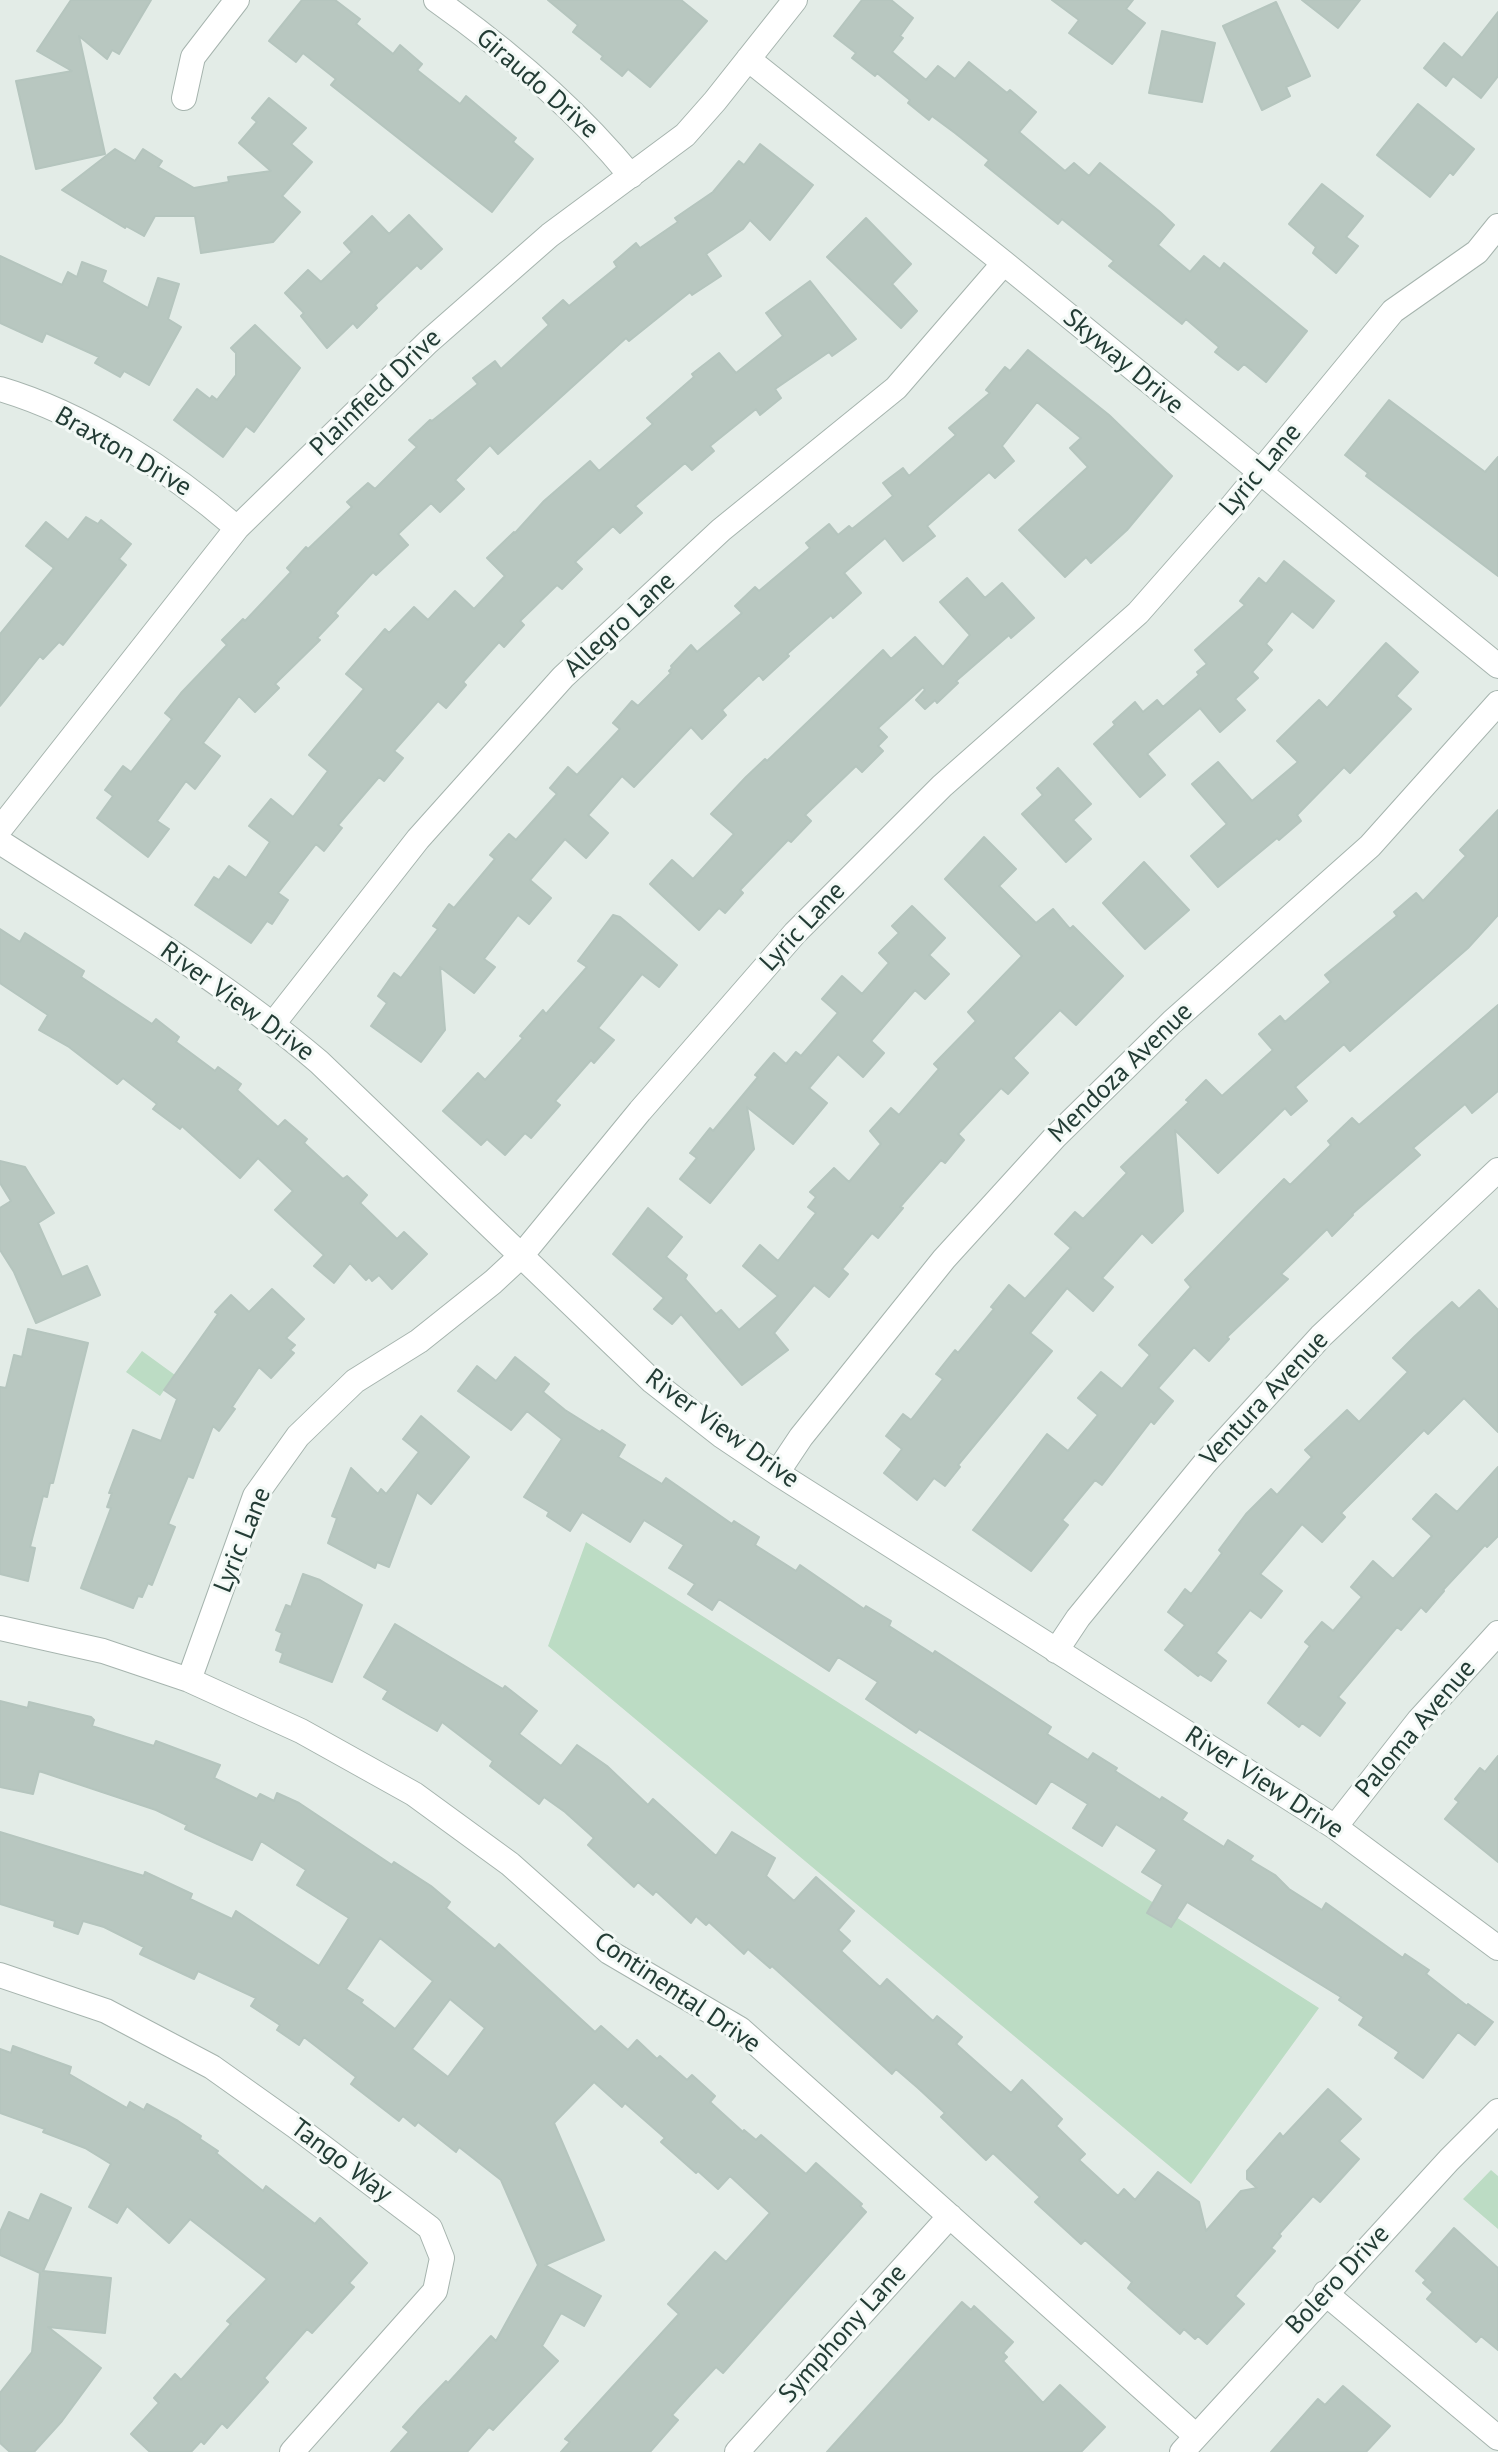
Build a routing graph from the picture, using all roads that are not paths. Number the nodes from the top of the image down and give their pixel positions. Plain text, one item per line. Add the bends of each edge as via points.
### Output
1 (237, 0) edge
2 (436, 0) edge
3 (795, 0) edge
4 (748, 59) junction
5 (184, 98) dead end
6 (631, 176) junction
7 (1498, 226) edge
8 (1004, 263) junction
9 (0, 389) edge
10 (1259, 473) junction
11 (237, 528) junction
12 (1498, 666) edge
13 (1498, 703) edge
14 (0, 829) edge
15 (0, 842) edge
16 (273, 1024) junction
17 (1498, 1170) edge
18 (521, 1256) junction
19 (777, 1473) junction
20 (0, 1628) edge
21 (1498, 1633) edge
22 (1056, 1651) junction
23 (189, 1680) junction
24 (1335, 1827) junction
25 (1498, 1948) edge
26 (0, 1975) edge
27 (1498, 2111) edge
28 (950, 2216) junction
29 (1325, 2293) junction
30 (1498, 2438) edge
31 (1189, 2444) edge
32 (292, 2452) edge
33 (737, 2452) edge

1 - 5 street via 193,57
2 - 6 street, Giraudo Drive via 551,91
3 - 4 street, Plainfield Drive
4 - 6 street, Plainfield Drive via 685,135
4 - 8 street, Skyway Drive
6 - 11 street, Plainfield Drive via 550,235 428,342
7 - 10 street, Lyric Lane via 1477,252 1393,311
8 - 10 street, Skyway Drive
8 - 16 street, Allegro Lane via 896,388 721,530 563,677 418,839
9 - 11 street, Braxton Drive via 100,432 196,493
10 - 12 street, Skyway Drive
10 - 18 street, Lyric Lane via 1138,613 942,786 795,933
11 - 14 street, Plainfield Drive
13 - 19 street, Mendoza Avenue via 1370,846 1172,1022 1055,1137 944,1259
15 - 16 street, River View Drive via 213,979
16 - 18 street, River View Drive
17 - 22 street, Ventura Avenue via 1311,1348 1205,1463
18 - 19 street, River View Drive via 652,1381
18 - 23 street, Lyric Lane via 419,1341 355,1381 298,1436 255,1496
19 - 22 street, River View Drive
20 - 23 street, Continental Drive via 103,1651
21 - 24 street, Paloma Avenue via 1419,1720
22 - 24 street, River View Drive
23 - 28 street, Continental Drive via 301,1731 414,1794 510,1864 609,1952 740,2029
24 - 25 street, River View Drive
26 - 32 street, Tango Way via 106,2011 212,2067 430,2228 442,2258 435,2291
27 - 29 street, Bolero Drive
28 - 31 street, Continental Drive
28 - 33 street, Symphony Lane
29 - 30 street
29 - 31 street, Bolero Drive

